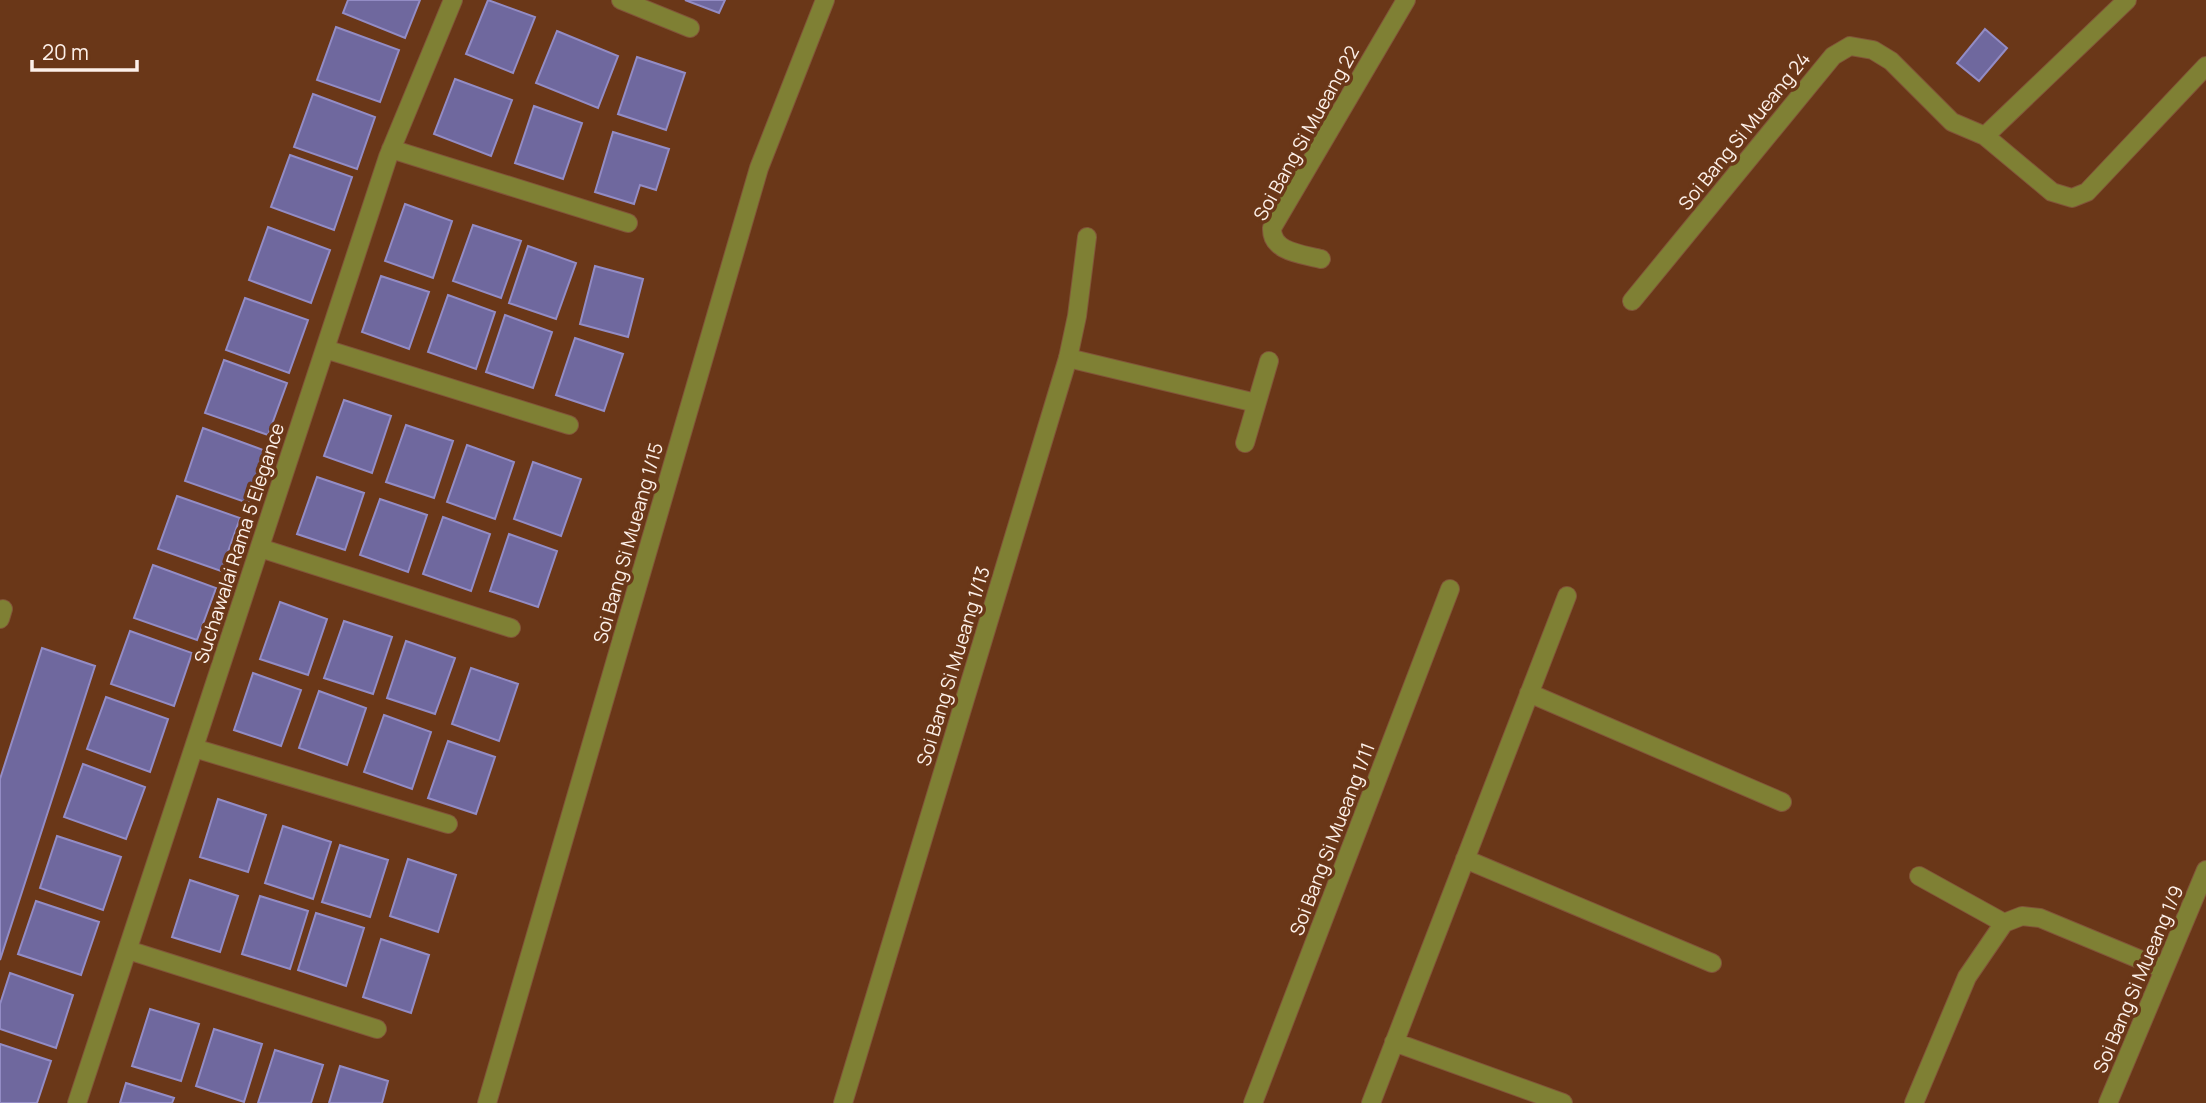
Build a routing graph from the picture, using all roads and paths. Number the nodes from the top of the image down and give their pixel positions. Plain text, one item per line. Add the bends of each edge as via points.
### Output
1 (453, 0) edge
2 (621, 0) edge
3 (825, 0) edge
4 (1406, 0) edge
5 (2127, 0) edge
6 (690, 28) dead end
7 (2206, 66) edge
8 (1985, 136) junction
9 (391, 149) junction
10 (628, 223) dead end
11 (1087, 237) dead end
12 (1321, 259) dead end
13 (1632, 301) dead end
14 (325, 349) junction
15 (1068, 358) junction
16 (1269, 361) dead end
17 (1256, 403) junction
18 (569, 425) dead end
19 (1245, 443) dead end
20 (260, 548) junction
21 (1451, 589) dead end
22 (1567, 596) dead end
23 (511, 628) dead end
24 (1529, 693) junction
25 (194, 748) junction
26 (1782, 802) dead end
27 (448, 824) dead end
28 (1465, 859) junction
29 (2206, 870) edge
30 (1919, 876) dead end
31 (2004, 923) junction
32 (128, 950) junction
33 (1712, 963) dead end
34 (2163, 969) junction
35 (377, 1029) dead end
36 (1394, 1042) junction
37 (77, 1103) edge
38 (487, 1103) edge
39 (843, 1103) edge
40 (1253, 1103) edge
41 (1371, 1103) edge
42 (1563, 1103) edge
43 (1914, 1103) edge
44 (2108, 1103) edge

1 - 9 street, Suchawalai Rama 5 Elegance
2 - 6 street
3 - 38 street, Soi Bang Si Mueang 1/15 via 759,168
4 - 12 street, Soi Bang Si Mueang 22 via 1272,228 1278,246
5 - 8 street
7 - 8 street via 2087,192 2072,198 2052,192
8 - 13 street, Soi Bang Si Mueang 24 via 1952,121 1891,61 1873,50 1850,46 1833,56
9 - 10 street
9 - 14 street, Suchawalai Rama 5 Elegance
11 - 15 street, Soi Bang Si Mueang 1/13
14 - 18 street
14 - 20 street, Suchawalai Rama 5 Elegance
15 - 17 street
15 - 39 street, Soi Bang Si Mueang 1/13
16 - 17 street
17 - 19 street
20 - 23 street
20 - 25 street, Suchawalai Rama 5 Elegance
21 - 40 street, Soi Bang Si Mueang 1/11
22 - 24 street
24 - 26 street
24 - 28 street
25 - 27 street
25 - 32 street, Suchawalai Rama 5 Elegance
28 - 33 street
28 - 36 street
29 - 34 street, Soi Bang Si Mueang 1/9
30 - 31 street
31 - 34 street via 2022,916 2040,918
31 - 43 street via 1967,976
32 - 35 street
32 - 37 street, Suchawalai Rama 5 Elegance
34 - 44 street, Soi Bang Si Mueang 1/9
36 - 41 street
36 - 42 street

